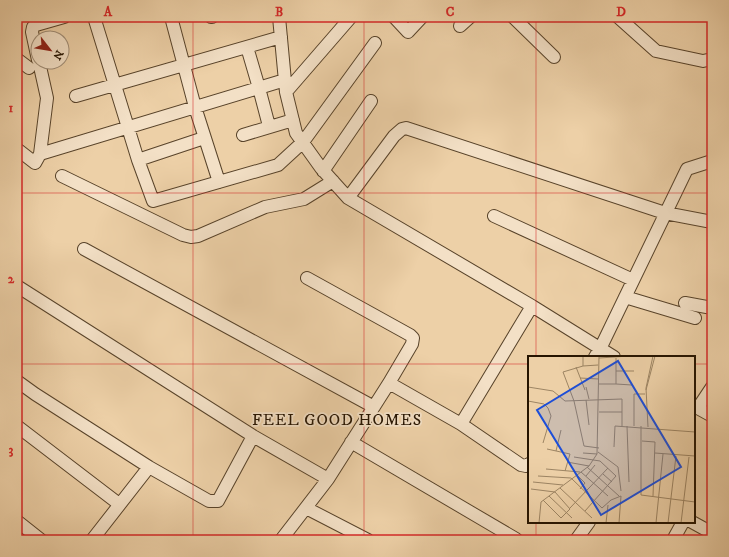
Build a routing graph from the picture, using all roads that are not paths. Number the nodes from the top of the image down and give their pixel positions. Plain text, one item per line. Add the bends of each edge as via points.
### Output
1 (64, 17) edge
2 (94, 17) edge
3 (171, 17) edge
4 (288, 17) edge
5 (351, 17) edge
6 (394, 17) edge
7 (422, 17) edge
8 (470, 17) edge
9 (513, 17) edge
10 (618, 17) edge
11 (460, 26) dead end
12 (280, 27) edge
13 (32, 30) edge
14 (375, 43) dead end
15 (247, 47) junction
16 (554, 57) dead end
17 (17, 59) edge
18 (712, 59) edge
19 (30, 62) edge
20 (183, 65) junction
21 (37, 70) edge
22 (115, 85) junction
23 (285, 86) junction
24 (259, 88) junction
25 (76, 96) dead end
26 (370, 101) dead end
27 (195, 107) junction
28 (293, 120) junction
29 (270, 126) junction
30 (128, 128) junction
31 (242, 135) dead end
32 (204, 138) junction
33 (303, 142) junction
34 (17, 149) edge
35 (40, 154) junction
36 (138, 160) junction
37 (712, 161) edge
38 (323, 171) junction
39 (62, 176) dead end
40 (333, 181) junction
41 (219, 182) junction
42 (348, 198) junction
43 (665, 213) junction
44 (494, 216) dead end
45 (712, 222) edge
46 (84, 249) dead end
47 (308, 278) dead end
48 (633, 280) junction
49 (17, 286) edge
50 (624, 297) junction
51 (685, 302) dead end
52 (532, 306) junction
53 (712, 308) edge
54 (695, 318) dead end
55 (598, 353) edge
56 (610, 356) edge
57 (17, 381) edge
58 (389, 383) junction
59 (712, 387) edge
60 (374, 407) junction
61 (696, 407) edge
62 (712, 416) edge
63 (461, 424) junction
64 (17, 426) edge
65 (253, 436) junction
66 (350, 442) junction
67 (528, 465) edge
68 (149, 467) junction
69 (328, 479) junction
70 (119, 504) junction
71 (306, 508) junction
72 (17, 521) edge
73 (589, 523) edge
74 (682, 523) edge
75 (694, 523) edge
76 (712, 533) edge
77 (41, 540) edge
78 (92, 540) edge
79 (281, 540) edge
80 (368, 540) edge
81 (516, 540) edge
82 (576, 540) edge
83 (673, 540) edge

1 - 13 street via 36,25
2 - 22 street
3 - 20 street
4 - 12 street
5 - 23 street
6 - 7 street via 408,32
8 - 11 street
9 - 16 street
10 - 18 street via 656,51 703,61
12 - 15 street
12 - 23 street
14 - 33 street
15 - 20 street
15 - 24 street
17 - 19 street
20 - 22 street
20 - 27 street
21 - 35 street via 47,98
22 - 25 street
22 - 30 street
23 - 24 street
23 - 28 street
24 - 27 street
24 - 29 street
26 - 38 street
27 - 30 street
27 - 32 street
28 - 29 street
28 - 33 street via 296,133
29 - 31 street
30 - 35 street
30 - 36 street
32 - 36 street
32 - 41 street
33 - 38 street
33 - 41 street via 278,165
34 - 35 street via 35,162
36 - 41 street via 153,201
37 - 43 street via 687,169
38 - 40 street
39 - 40 street via 183,236 198,236 264,207 304,200
40 - 42 street
42 - 43 street via 394,136 406,128
42 - 52 street
43 - 45 street
43 - 48 street
44 - 48 street
46 - 60 street
47 - 58 street via 413,338
48 - 50 street
49 - 65 street
50 - 54 street
50 - 55 street
51 - 53 street
52 - 55 street
52 - 63 street
55 - 56 street
57 - 68 street
58 - 60 street
58 - 63 street
59 - 61 street
60 - 66 street
61 - 62 street
63 - 67 street via 521,465
64 - 70 street
65 - 68 street via 218,501 209,501
65 - 69 street
66 - 69 street
66 - 81 street
68 - 70 street
69 - 71 street
70 - 78 street
71 - 79 street
71 - 80 street
72 - 77 street
73 - 82 street
74 - 83 street
75 - 76 street

